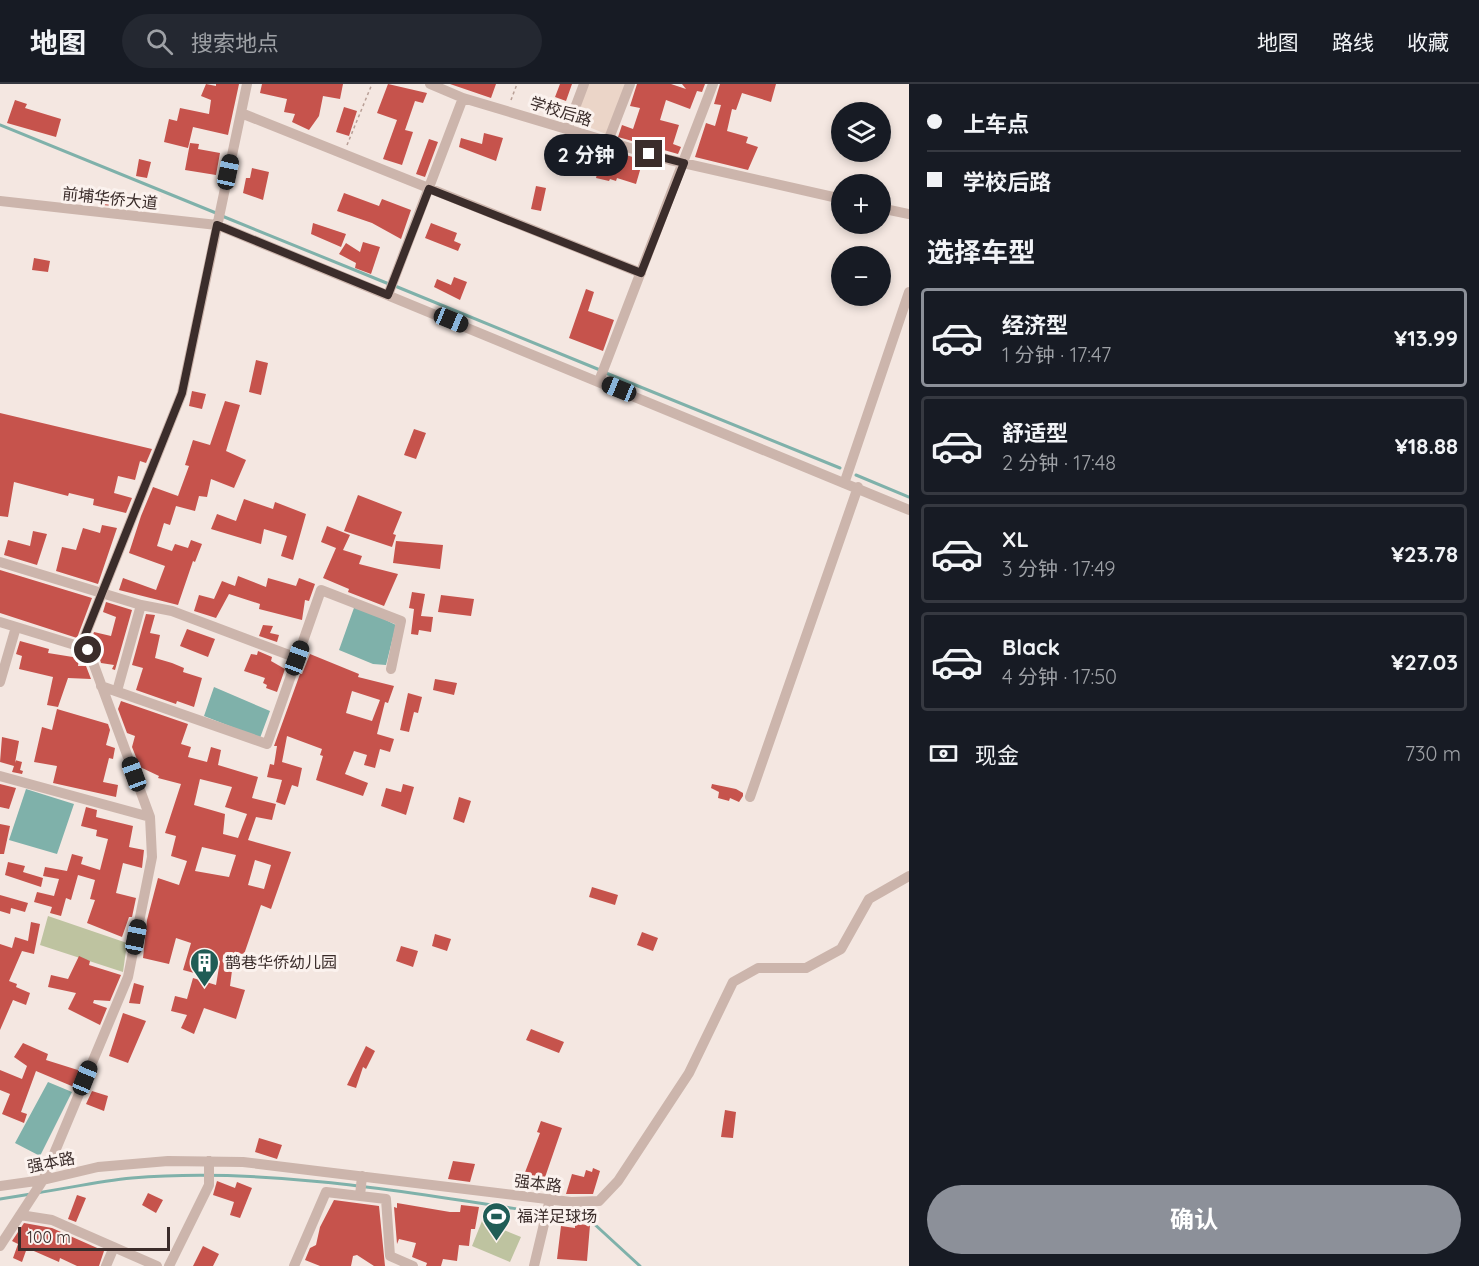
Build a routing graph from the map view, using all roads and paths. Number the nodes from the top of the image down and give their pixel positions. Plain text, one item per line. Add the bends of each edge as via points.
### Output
1 (247, 84) edge
2 (372, 84) edge
3 (430, 84) edge
4 (517, 84) edge
5 (584, 84) edge
6 (630, 84) edge
7 (713, 84) edge
8 (460, 92) edge
9 (507, 111) junction
10 (241, 114) junction
11 (567, 129) junction
12 (608, 141) junction
13 (343, 154) junction
14 (684, 163) junction
15 (429, 189) junction
16 (831, 196) edge
17 (0, 201) edge
18 (891, 210) edge
19 (909, 214) edge
20 (219, 218) junction
21 (641, 273) junction
22 (390, 288) junction
23 (909, 292) edge
24 (601, 374) junction
25 (844, 481) junction
26 (858, 487) junction
27 (909, 510) edge
28 (0, 562) edge
29 (102, 593) junction
30 (141, 605) junction
31 (0, 622) edge
32 (16, 627) junction
33 (88, 650) junction
34 (297, 658) junction
35 (391, 669) dead end
36 (0, 682) edge
37 (101, 686) junction
38 (117, 692) junction
39 (0, 776) edge
40 (750, 797) dead end
41 (150, 817) junction
42 (909, 876) edge
43 (209, 1172) junction
44 (0, 1186) edge
45 (361, 1187) junction
46 (37, 1189) junction
47 (548, 1209) junction
48 (20, 1215) junction
49 (0, 1246) edge
50 (114, 1247) junction
51 (106, 1266) edge
52 (157, 1266) edge
53 (169, 1266) edge
54 (294, 1266) edge
55 (413, 1266) edge
56 (534, 1266) edge

1 - 10 street
2 - 13 path
3 - 8 street, 学校后路
4 - 9 path
5 - 11 street
6 - 12 street
7 - 14 street
8 - 9 street, 学校后路
8 - 15 street
9 - 11 street, 学校后路
10 - 13 street
10 - 20 street
11 - 12 street, 学校后路
12 - 14 street, 学校后路
13 - 15 street
14 - 16 street, 学校后路
14 - 21 street
15 - 21 street
15 - 22 street
17 - 20 street, 前埔华侨大道
18 - 19 street
20 - 22 street, 前埔华侨大道
20 - 29 street via 182,393
21 - 24 street
22 - 24 street, 前埔华侨大道
23 - 25 street
24 - 25 street, 前埔华侨大道
25 - 26 street, 前埔华侨大道
26 - 27 street, 前埔华侨大道
26 - 40 street
28 - 29 street
29 - 30 street
29 - 33 street via 84,638
30 - 34 street via 172,611
30 - 38 street
31 - 32 street
32 - 33 street
32 - 36 street
33 - 37 street
34 - 35 street via 321,590 400,621
34 - 38 street via 267,744
37 - 38 street
37 - 41 street
39 - 41 street
41 - 46 street via 152,857 128,977
42 - 47 street, 强本路 via 869,899 841,949 806,968 758,968 733,982 689,1073 618,1181 599,1201
43 - 45 street, 强本路 via 243,1162
43 - 46 street, 强本路 via 168,1161 98,1167
43 - 53 street
44 - 46 street, 强本路
45 - 47 street, 强本路
45 - 54 street via 327,1192
45 - 55 street via 386,1199 390,1256
46 - 48 street
47 - 56 street
48 - 49 street
48 - 50 street via 52,1220
50 - 51 street
50 - 52 street

